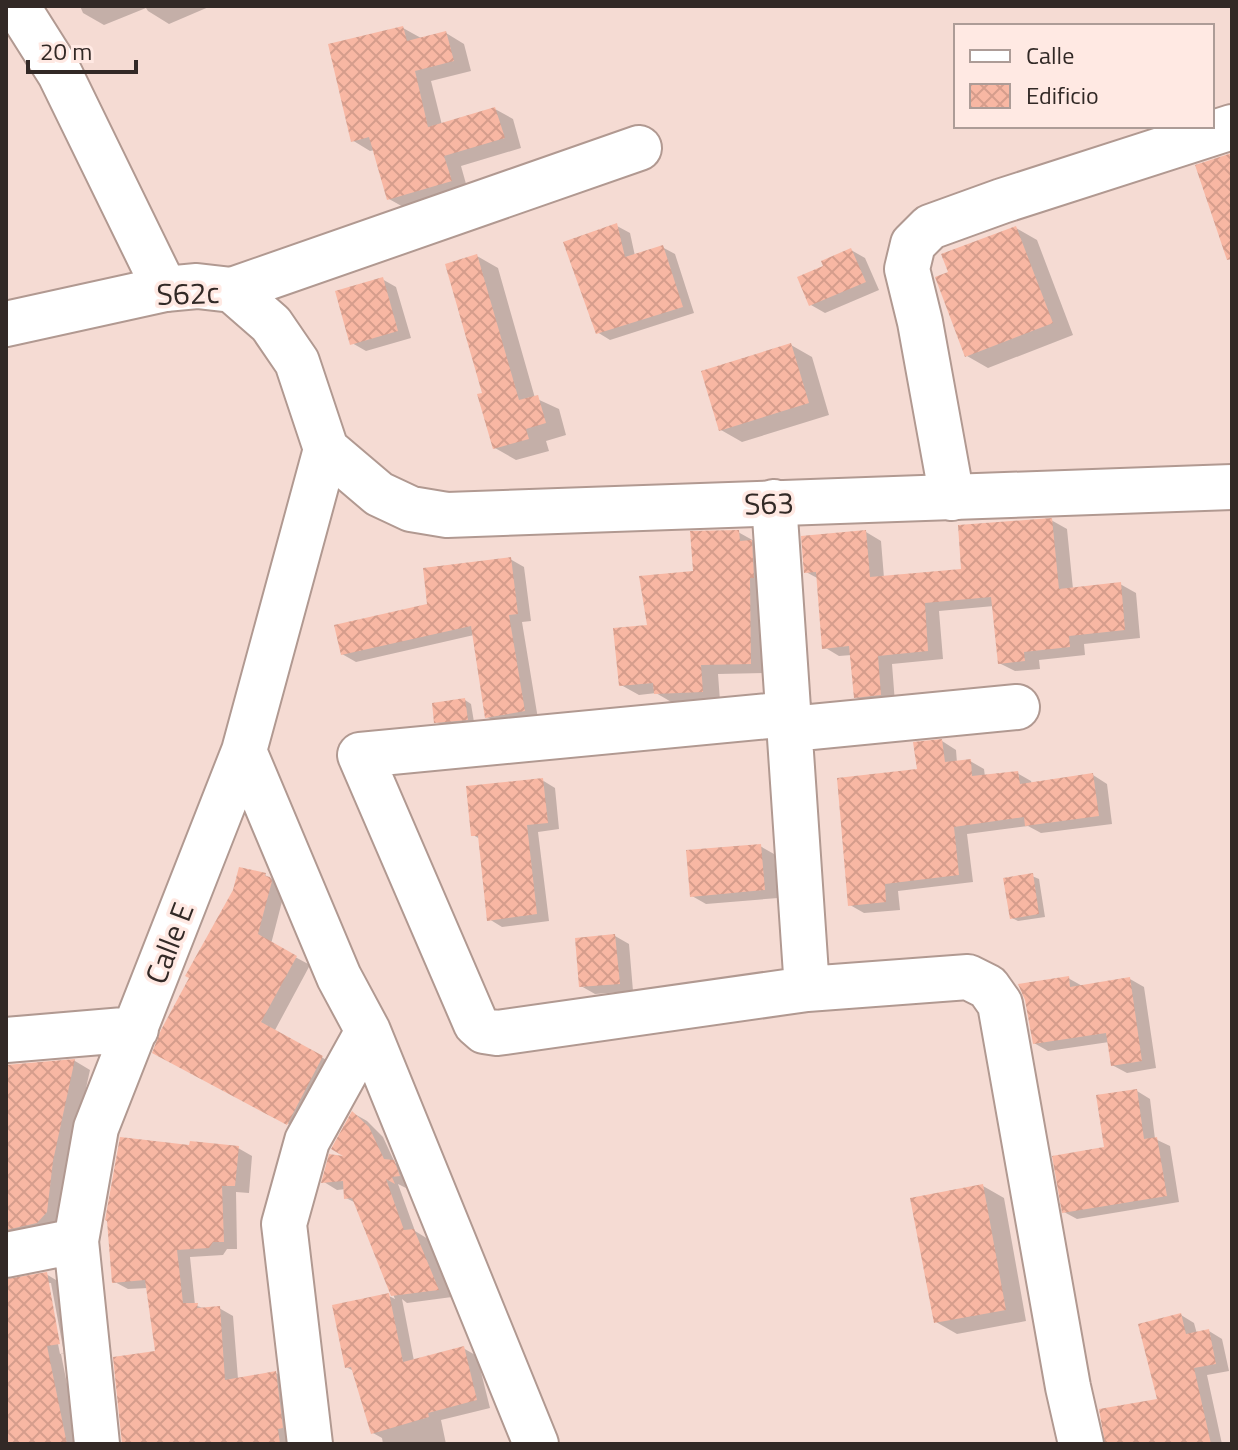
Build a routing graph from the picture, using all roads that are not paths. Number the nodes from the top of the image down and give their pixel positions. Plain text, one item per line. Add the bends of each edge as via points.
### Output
1 (17, 6) edge
2 (1232, 127) edge
3 (639, 148) dead end
4 (165, 289) junction
5 (232, 290) junction
6 (6, 324) edge
7 (326, 449) junction
8 (1232, 487) edge
9 (952, 498) junction
10 (774, 502) junction
11 (1017, 707) dead end
12 (790, 721) junction
13 (244, 751) junction
14 (807, 989) junction
15 (136, 1029) junction
16 (368, 1031) junction
17 (6, 1040) edge
18 (76, 1241) junction
19 (6, 1255) edge
20 (97, 1444) edge
21 (310, 1444) edge
22 (536, 1444) edge
23 (1081, 1444) edge

1 - 4 street via 60,74
2 - 9 street via 930,227 913,244 907,269
3 - 5 street
4 - 5 street, S62c
4 - 6 street, S62c
5 - 7 street, S62c via 271,324 297,362
7 - 10 street, S63 via 379,494 411,509 447,515
7 - 13 street, Calle E
8 - 9 street, S63
9 - 10 street, S63
10 - 12 street
11 - 12 street
12 - 14 street
12 - 14 street via 360,755 476,1024 484,1031
13 - 15 street, Calle E
13 - 16 street via 339,977
14 - 23 street via 968,977 988,987 1000,1004
15 - 17 street
15 - 18 street, Calle E via 96,1128
16 - 21 street via 307,1141 284,1224
16 - 22 street
18 - 19 street
18 - 20 street, Calle E

